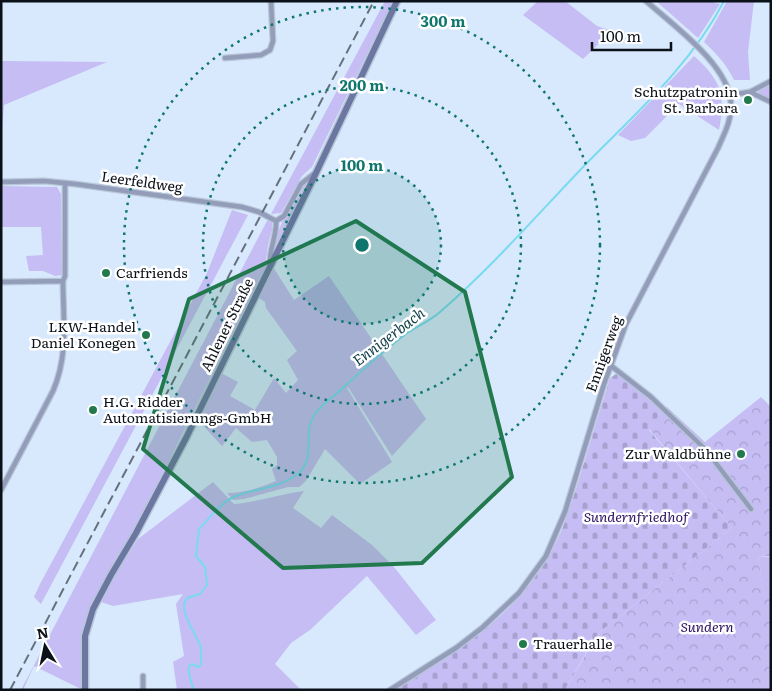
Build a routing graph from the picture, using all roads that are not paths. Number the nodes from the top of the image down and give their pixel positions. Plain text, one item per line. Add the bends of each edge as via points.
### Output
1 (271, 1) edge
2 (398, 1) edge
3 (646, 1) edge
4 (224, 58) dead end
5 (771, 81) edge
6 (750, 92) junction
7 (730, 95) junction
8 (771, 102) edge
9 (316, 173) junction
10 (1, 182) edge
11 (65, 183) junction
12 (276, 221) junction
13 (270, 266) junction
14 (63, 281) junction
15 (1, 282) edge
16 (610, 366) junction
17 (1, 490) edge
18 (751, 509) dead end
19 (143, 676) dead end
20 (85, 690) edge
21 (143, 690) edge
22 (390, 690) edge

1 - 4 street via 273,41 270,50 261,55
2 - 9 main road, Ahlener Straße
3 - 7 street, Ennigerweg via 714,64
5 - 6 street
6 - 7 street
6 - 8 street
7 - 16 street, Ennigerweg via 730,116 718,148 626,324
9 - 12 street via 301,184 284,216
9 - 13 main road, Ahlener Straße
10 - 11 street, Leerfeldweg
11 - 12 street, Leerfeldweg via 242,207
11 - 14 street
12 - 13 street
13 - 20 main road, Ahlener Straße via 150,507 93,609 85,643
14 - 15 street
14 - 17 street via 64,346 59,377
16 - 18 street via 651,397 706,450
16 - 22 street, Ennigerweg via 565,512 546,556 532,577 482,628
19 - 21 street

